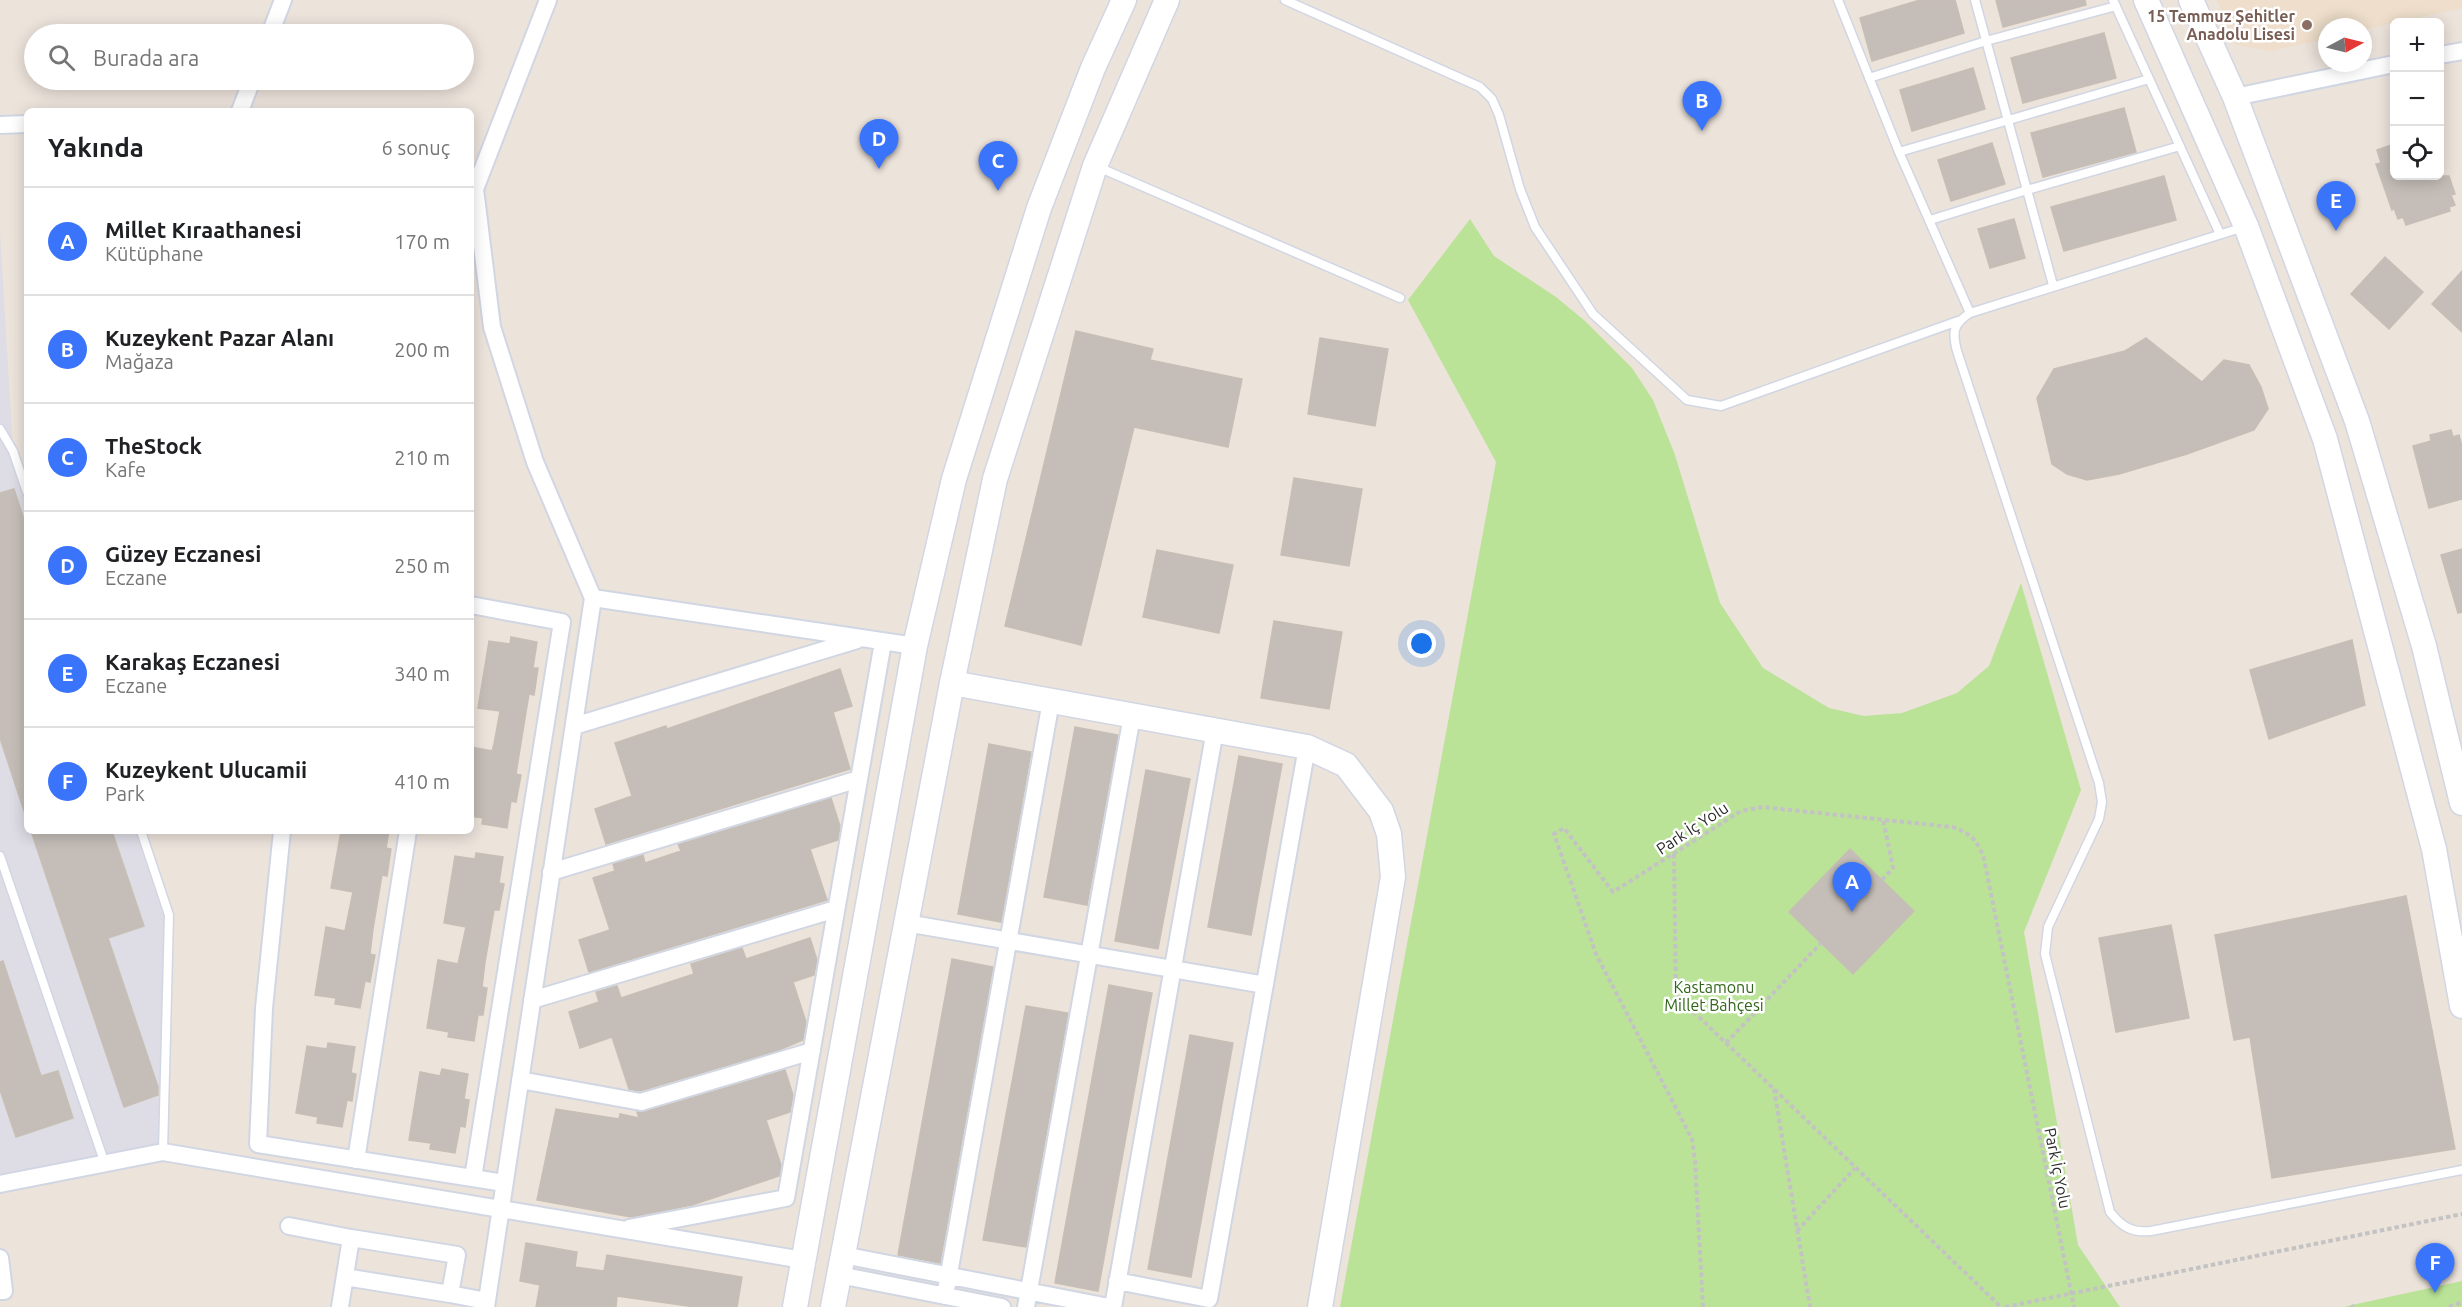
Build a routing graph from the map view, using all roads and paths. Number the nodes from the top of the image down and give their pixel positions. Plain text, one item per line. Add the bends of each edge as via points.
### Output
1 (284, 0) edge
2 (548, 0) edge
3 (1124, 0) edge
4 (1167, 0) edge
5 (1285, 0) edge
6 (1839, 0) edge
7 (1974, 0) edge
8 (2146, 0) edge
9 (2191, 0) edge
10 (2115, 3) edge
11 (274, 24) edge
12 (1986, 41) junction
13 (2462, 51) edge
14 (2444, 54) edge
15 (2390, 65) edge
16 (1869, 78) junction
17 (2149, 79) junction
18 (248, 90) edge
19 (2235, 97) junction
20 (241, 108) edge
21 (2007, 119) junction
22 (24, 124) edge
23 (0, 125) edge
24 (2180, 146) junction
25 (1899, 152) junction
26 (1095, 166) junction
27 (474, 186) edge
28 (2027, 190) junction
29 (474, 196) edge
30 (1930, 220) junction
31 (2246, 226) junction
32 (2220, 234) junction
33 (2053, 285) junction
34 (1400, 298) dead end
35 (1970, 313) junction
36 (1958, 321) junction
37 (0, 429) edge
38 (0, 446) edge
39 (14, 451) junction
40 (24, 483) edge
41 (593, 598) junction
42 (474, 606) edge
43 (863, 638) junction
44 (883, 642) junction
45 (915, 646) junction
46 (952, 683) junction
47 (1051, 701) junction
48 (1132, 716) junction
49 (574, 726) junction
50 (1215, 730) junction
51 (1307, 747) junction
52 (859, 779) junction
53 (2462, 803) edge
54 (1883, 819) junction
55 (142, 834) edge
56 (282, 834) edge
57 (408, 834) edge
58 (1674, 854) junction
59 (0, 856) edge
60 (551, 872) junction
61 (1882, 880) dead end
62 (836, 909) junction
63 (906, 923) junction
64 (1009, 941) junction
65 (1821, 943) dead end
66 (1090, 955) junction
67 (1173, 969) junction
68 (1265, 985) junction
69 (532, 1000) junction
70 (2462, 1006) edge
71 (1726, 1043) junction
72 (812, 1051) junction
73 (520, 1080) junction
74 (1774, 1089) junction
75 (163, 1152) junction
76 (356, 1160) junction
77 (105, 1164) junction
78 (1855, 1168) junction
79 (2462, 1170) edge
80 (473, 1178) junction
81 (504, 1183) junction
82 (0, 1184) edge
83 (500, 1211) junction
84 (2462, 1214) edge
85 (289, 1226) dead end
86 (616, 1230) junction
87 (1797, 1231) junction
88 (351, 1238) junction
89 (0, 1258) edge
90 (803, 1260) junction
91 (841, 1265) junction
92 (948, 1276) junction
93 (345, 1277) junction
94 (1117, 1281) junction
95 (0, 1291) edge
96 (2071, 1293) junction
97 (450, 1294) junction
98 (945, 1296) junction
99 (1028, 1299) edge
100 (2462, 1302) edge
101 (487, 1304) edge
102 (340, 1307) edge
103 (795, 1307) edge
104 (833, 1307) edge
105 (1002, 1307) edge
106 (1111, 1307) edge
107 (1320, 1307) edge
108 (1703, 1307) edge
109 (1810, 1307) edge
110 (2003, 1307) edge
111 (2074, 1307) edge
112 (2450, 1307) edge

1 - 11 street
2 - 27 street
3 - 45 main road via 1039,208 954,479
4 - 26 main road
5 - 36 lane via 1480,87 1492,99 1499,115 1535,227 1593,314 1686,400 1721,406
6 - 16 lane
7 - 12 lane
8 - 31 main road
9 - 19 main road
10 - 12 lane
10 - 17 lane
12 - 16 lane
12 - 21 lane
13 - 14 street
15 - 19 street
16 - 25 lane
17 - 21 lane
17 - 24 lane
18 - 20 street
19 - 53 main road via 2357,421 2424,645
21 - 25 lane
21 - 28 lane
22 - 23 street
24 - 28 lane
24 - 32 lane
25 - 30 lane
26 - 34 lane
26 - 46 main road via 995,479
28 - 30 lane
28 - 33 lane
29 - 41 street via 492,327 535,462
30 - 35 lane
31 - 32 lane
31 - 70 main road via 2325,439 2434,849
32 - 33 lane
33 - 35 lane
35 - 36 lane
36 - 79 lane via 1954,333 1957,351 2102,802 2099,819 2048,927 2045,954 2110,1212 2122,1226 2151,1231
37 - 39 lane
38 - 39 lane
39 - 40 lane
41 - 43 street
41 - 49 street
42 - 80 street via 562,622
43 - 44 street
43 - 49 street
44 - 45 street
44 - 52 street
45 - 90 main road
46 - 47 main road
46 - 63 main road
47 - 48 main road
47 - 64 street
48 - 50 main road
48 - 66 street
49 - 60 street
50 - 51 main road
50 - 67 street
51 - 68 street
51 - 107 main road via 1346,765 1381,811 1389,834 1394,877
52 - 60 street
52 - 62 street
54 - 58 path, Park İç Yolu via 1762,807 1741,811
54 - 61 path via 1893,868
54 - 96 path, Park İç Yolu via 1952,827 1969,833 1980,846
55 - 75 lane via 169,915
56 - 76 street via 264,1008 258,1144
57 - 76 street
58 - 71 path via 1676,995
58 - 108 path, Park İç Yolu via 1613,892 1564,828 1554,834 1596,954 1692,1140
59 - 77 lane
60 - 69 street
62 - 69 street
62 - 72 street
63 - 64 street
63 - 91 main road
64 - 66 street
64 - 92 street
65 - 71 path
66 - 67 street
66 - 99 street
67 - 68 street
67 - 94 street
68 - 94 street via 1209,1299
69 - 73 street
71 - 74 path
72 - 73 street via 641,1102
72 - 86 street via 786,1198
73 - 81 street
74 - 78 path
74 - 87 path
75 - 77 street
75 - 83 street
76 - 80 street
77 - 82 street
78 - 87 path
78 - 110 path
80 - 81 street
81 - 83 street
83 - 86 street
83 - 101 street
84 - 96 path
85 - 88 street
86 - 90 street
87 - 109 path
88 - 93 street
88 - 97 street via 457,1255
89 - 95 street via 4,1291
90 - 103 main road
91 - 92 street
91 - 98 street
91 - 104 main road
92 - 98 street
92 - 99 street
93 - 97 street
93 - 102 street
94 - 106 street
96 - 110 path
96 - 111 path, Park İç Yolu
97 - 101 street
98 - 105 street
99 - 106 street
100 - 112 path

